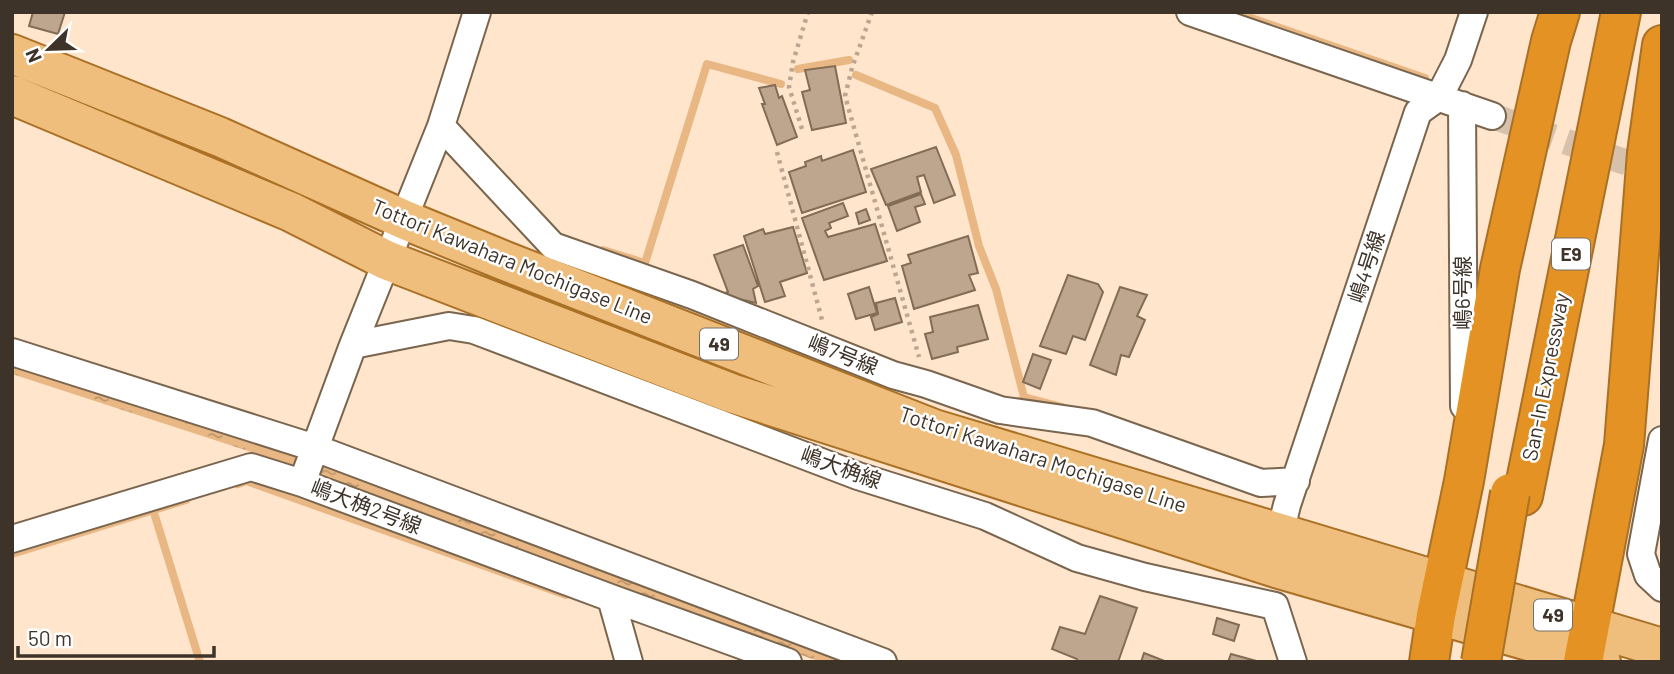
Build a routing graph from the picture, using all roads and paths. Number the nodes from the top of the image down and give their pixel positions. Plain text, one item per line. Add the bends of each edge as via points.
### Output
1 (477, 12) edge
2 (808, 12) edge
3 (872, 12) edge
4 (1190, 12) edge
5 (1474, 12) edge
6 (1560, 12) edge
7 (1605, 12) edge
8 (1621, 12) edge
9 (1662, 45) edge
10 (12, 54) edge
11 (12, 95) edge
12 (1450, 101) junction
13 (1492, 116) tunnel mouth
14 (441, 126) junction
15 (802, 130) dead end
16 (778, 152) dead end
17 (395, 240) junction
18 (353, 345) junction
19 (830, 350) junction
20 (12, 352) edge
21 (926, 384) junction
22 (1662, 440) edge
23 (315, 448) junction
24 (1296, 481) junction
25 (1464, 481) junction
26 (302, 483) junction
27 (1517, 495) junction
28 (12, 539) edge
29 (1278, 550) junction
30 (1662, 588) edge
31 (611, 598) junction
32 (1440, 599) junction
33 (1275, 606) junction
34 (1662, 648) edge
35 (1589, 651) edge
36 (629, 662) edge
37 (788, 662) edge
38 (883, 662) edge
39 (1293, 662) edge
40 (1429, 662) edge
41 (1481, 662) edge
42 (1497, 662) edge

1 - 14 street, 嶋大桷2号線
2 - 15 path via 789,87
3 - 21 path via 845,96
4 - 12 street
5 - 12 street, 嶋4号線
6 - 25 highway via 1500,269
7 - 27 highway, San-In Expressway / E9 via 1549,278
8 - 27 highway, San-In Expressway / E9
9 - 35 highway via 1647,153 1624,445
10 - 17 main road, Tottori Kawahara Mochigase Line / 49 via 220,137
11 - 17 main road, Tottori Kawahara Mochigase Line / 49 via 292,212
12 - 13 street
12 - 24 street, 嶋4号線 via 1418,112
12 - 25 street, 嶋6号線
14 - 17 street, 嶋大桷2号線
14 - 19 street, 嶋7号線 via 553,246
16 - 19 path
17 - 18 street, 嶋大桷2号線
17 - 29 main road, Tottori Kawahara Mochigase Line / 49 via 732,393
18 - 23 street, 嶋大桷2号線
18 - 33 street, 嶋大桷線 via 449,326 474,330 858,475 985,516 1077,558
19 - 21 street, 嶋7号線
20 - 23 street
21 - 24 street, 嶋7号線 via 1000,410 1092,423 1261,483
22 - 30 street via 1641,554 1648,575
23 - 26 street, 嶋大桷2号線
23 - 38 street
24 - 29 street, 嶋4号線
25 - 32 highway
26 - 28 street via 251,467
26 - 31 street, 嶋大桷2号線
27 - 41 highway, San-In Expressway / E9, bridge
27 - 42 highway, San-In Expressway / E9
29 - 32 main road, Tottori Kawahara Mochigase Line / 49
29 - 33 street, 嶋4号線
31 - 36 street
31 - 37 street, 嶋大桷2号線
32 - 35 main road, Tottori Kawahara Mochigase Line / 49
32 - 40 highway
33 - 39 street
34 - 35 main road, Tottori Kawahara Mochigase Line / 49

